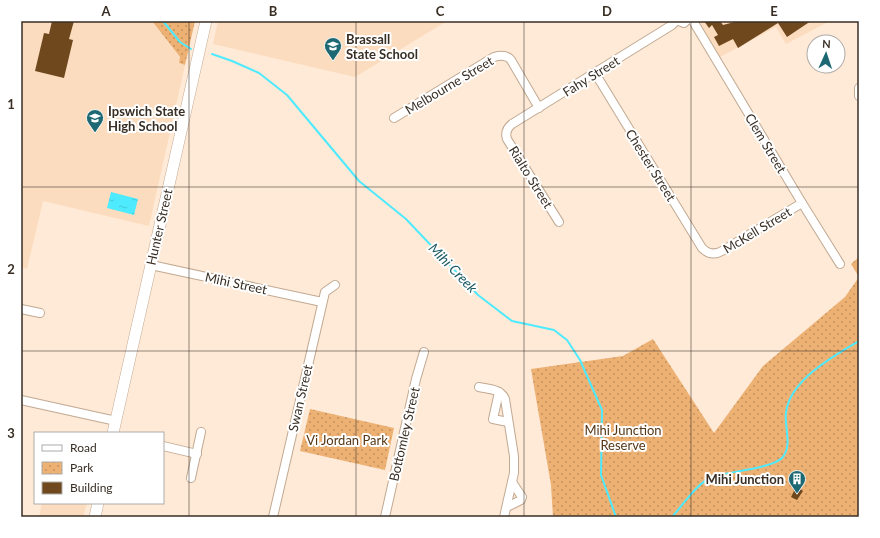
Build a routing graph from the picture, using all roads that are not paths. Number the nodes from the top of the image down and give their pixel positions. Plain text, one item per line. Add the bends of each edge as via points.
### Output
1 (206, 21) edge
2 (678, 21) edge
3 (686, 21) edge
4 (693, 21) edge
5 (595, 73) junction
6 (859, 88) edge
7 (859, 96) edge
8 (540, 108) junction
9 (394, 118) dead end
10 (506, 131) joint
11 (802, 203) junction
12 (559, 222) dead end
13 (710, 253) joint
14 (840, 264) dead end
15 (151, 265) junction
16 (335, 285) dead end
17 (322, 302) junction
18 (21, 309) edge
19 (40, 314) dead end
20 (424, 352) dead end
21 (479, 387) dead end
22 (499, 392) junction
23 (21, 400) edge
24 (508, 422) junction
25 (116, 430) edge
26 (201, 432) dead end
27 (164, 446) edge
28 (196, 454) junction
29 (191, 478) dead end
30 (512, 482) junction
31 (98, 504) edge
32 (507, 507) junction
33 (95, 517) edge
34 (273, 517) edge
35 (385, 517) edge
36 (504, 517) edge

1 - 15 main road, Hunter Street
2 - 3 street
2 - 5 street, Fahy Street
4 - 11 street, Clem Street
5 - 8 street, Fahy Street
5 - 13 street, Chester Street via 702,248
6 - 7 street
8 - 9 street, Melbourne Street via 511,60 504,56 494,57
8 - 10 street, Fahy Street via 512,124
10 - 12 street, Rialto Street via 507,139
11 - 13 street, McKell Street via 722,252
11 - 14 street, Clem Street
15 - 17 street, Mihi Street
15 - 25 main road, Hunter Street
16 - 17 street, Swan Street via 325,292
17 - 34 street, Swan Street
18 - 19 street
20 - 35 street, Bottomley Street
21 - 22 street
22 - 24 street via 504,396
22 - 24 street via 493,419
23 - 25 street
24 - 30 street via 514,456
26 - 28 street
27 - 28 street
28 - 29 street
30 - 32 street
30 - 32 street via 522,497
31 - 33 main road
32 - 36 street

